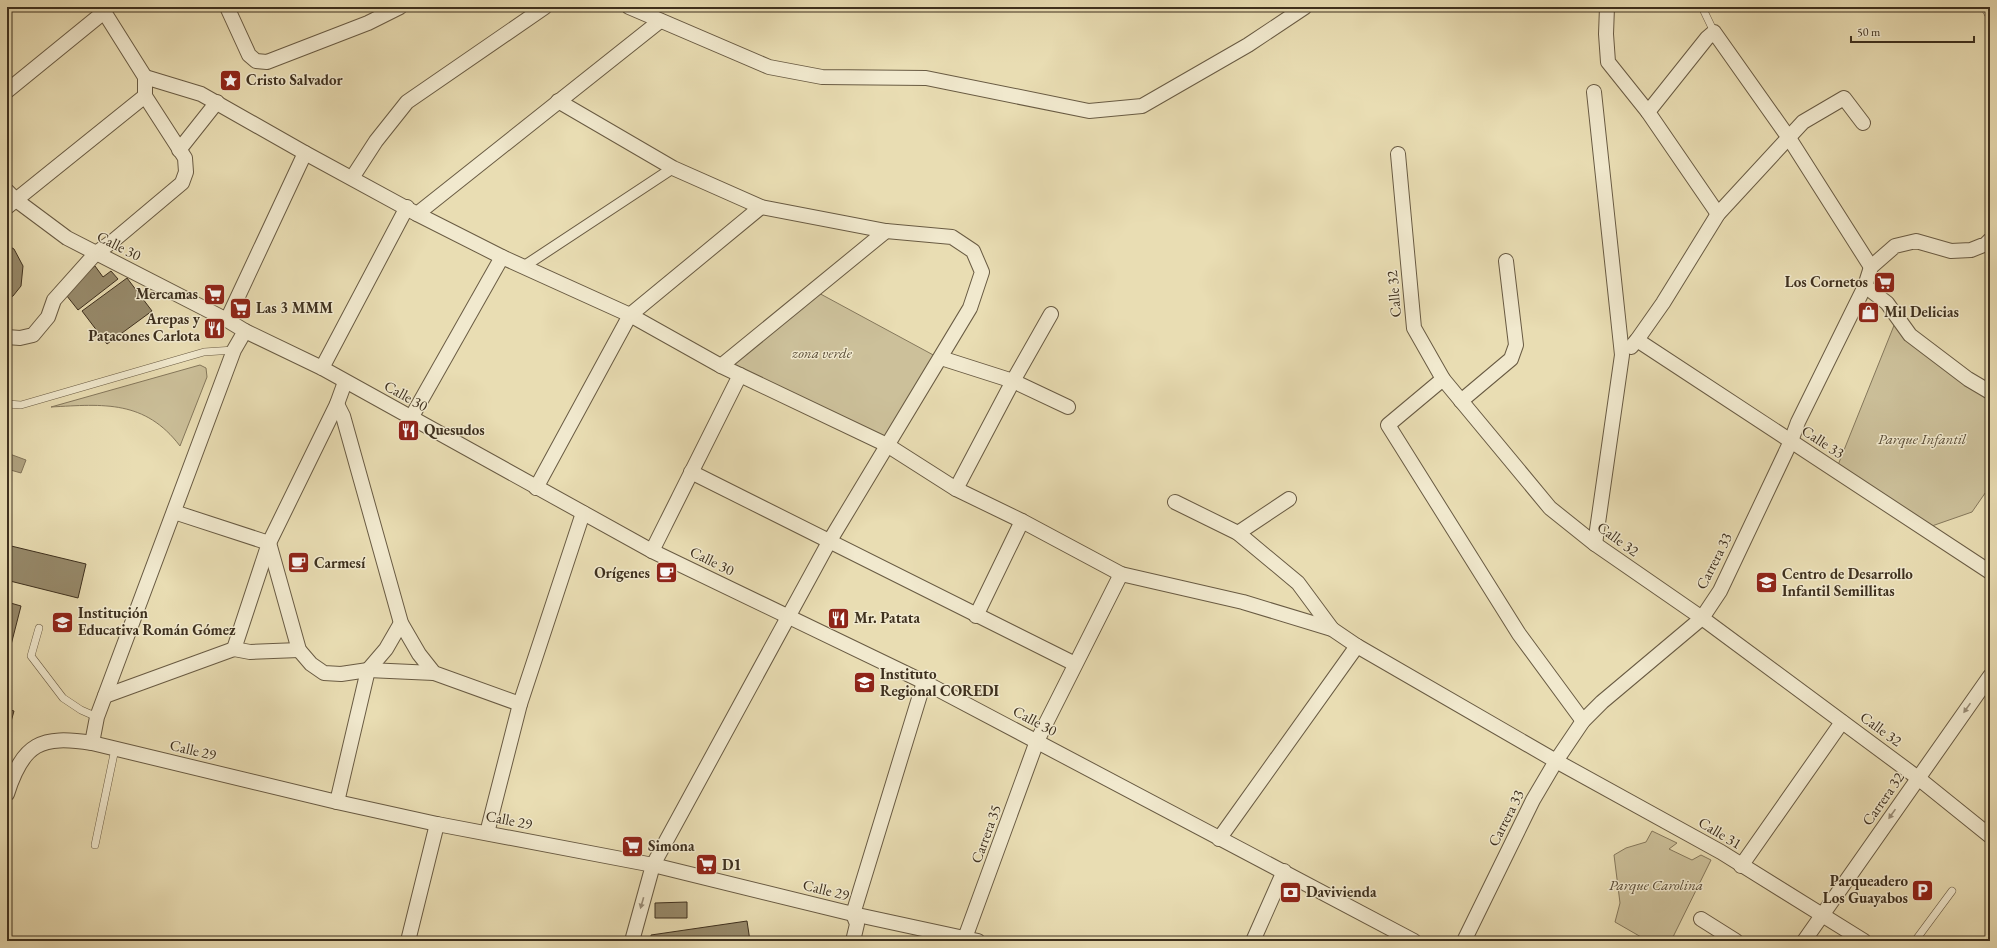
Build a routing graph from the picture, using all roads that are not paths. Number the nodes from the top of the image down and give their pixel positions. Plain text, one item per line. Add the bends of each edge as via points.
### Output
1 (227, 7) edge
2 (400, 7) edge
3 (545, 7) edge
4 (629, 7) edge
5 (1305, 7) edge
6 (1607, 7) edge
7 (1702, 7) edge
8 (1984, 7) edge
9 (103, 10) edge
10 (644, 10) edge
11 (1990, 17) edge
12 (660, 21) junction
13 (1714, 32) junction
14 (145, 77) junction
15 (7, 91) edge
16 (1594, 92) dead end
17 (145, 96) junction
18 (558, 101) junction
19 (217, 102) junction
20 (1648, 112) junction
21 (1863, 123) dead end
22 (1789, 138) junction
23 (179, 150) junction
24 (305, 153) junction
25 (1398, 154) dead end
26 (673, 168) junction
27 (352, 178) junction
28 (10, 199) edge
29 (761, 207) junction
30 (412, 211) junction
31 (1718, 214) junction
32 (886, 231) junction
33 (1990, 240) edge
34 (96, 253) junction
35 (502, 257) junction
36 (1506, 261) dead end
37 (523, 267) junction
38 (1871, 268) junction
39 (1865, 286) junction
40 (1051, 314) dead end
41 (630, 315) junction
42 (227, 320) junction
43 (246, 331) junction
44 (7, 337) edge
45 (1638, 340) junction
46 (234, 350) junction
47 (1622, 355) junction
48 (941, 358) junction
49 (721, 366) junction
50 (322, 368) junction
51 (740, 375) junction
52 (1443, 379) junction
53 (1013, 380) junction
54 (345, 382) junction
55 (1990, 392) edge
56 (1461, 401) junction
57 (7, 404) edge
58 (336, 404) junction
59 (1068, 408) dead end
60 (411, 418) junction
61 (1792, 441) junction
62 (888, 445) junction
63 (692, 472) junction
64 (536, 488) junction
65 (956, 489) junction
66 (1289, 499) dead end
67 (1175, 502) dead end
68 (174, 512) junction
69 (583, 513) junction
70 (1022, 521) junction
71 (1238, 533) junction
72 (829, 542) junction
73 (269, 543) junction
74 (1595, 544) junction
75 (652, 551) junction
76 (1990, 572) edge
77 (1121, 574) junction
78 (976, 616) junction
79 (789, 618) junction
80 (1702, 618) junction
81 (401, 623) junction
82 (39, 628) dead end
83 (1332, 629) junction
84 (1358, 646) junction
85 (234, 649) junction
86 (299, 650) junction
87 (1075, 664) junction
88 (368, 670) junction
89 (434, 673) junction
90 (1990, 676) edge
91 (924, 682) junction
92 (105, 696) junction
93 (520, 704) junction
94 (97, 717) junction
95 (1584, 721) junction
96 (1842, 722) junction
97 (1037, 741) junction
98 (92, 743) junction
99 (115, 749) junction
100 (1556, 761) junction
101 (1918, 778) junction
102 (7, 794) edge
103 (337, 802) junction
104 (437, 824) junction
105 (487, 833) junction
106 (1990, 836) edge
107 (1219, 839) junction
108 (95, 845) dead end
109 (653, 865) junction
110 (1741, 866) junction
111 (1284, 871) junction
112 (1952, 891) dead end
113 (853, 914) junction
114 (1822, 915) junction
115 (1701, 919) dead end
116 (972, 940) edge
117 (408, 941) edge
118 (632, 941) edge
119 (854, 941) edge
120 (1253, 941) edge
121 (1414, 941) edge
122 (1464, 941) edge
123 (1736, 941) edge
124 (1804, 941) edge
125 (1864, 941) edge
126 (1915, 941) edge

1 - 2 street via 249,55 256,61 267,62 368,23
3 - 27 street via 407,102 376,140
4 - 10 street
5 - 12 street via 1248,45 1142,106 1089,111 926,78 822,77 769,67
6 - 20 street via 1608,62
7 - 13 lane
8 - 11 lane
9 - 14 street
9 - 15 street
10 - 12 street
12 - 18 street
13 - 20 street
13 - 22 street
14 - 17 street
14 - 19 street via 189,89
16 - 47 street
17 - 23 street
17 - 28 street
18 - 26 street
18 - 30 street
19 - 23 street
19 - 24 street
20 - 31 street
21 - 22 street via 1846,99 1842,98 1803,122
22 - 31 street
22 - 38 street
23 - 34 street via 185,158 186,172 182,183
24 - 27 street
24 - 42 street
25 - 52 street, Calle 32 via 1414,328
26 - 29 street
26 - 37 street
27 - 30 street
28 - 34 street, Calle 30 via 67,238
29 - 32 street
29 - 41 street
30 - 35 street
30 - 50 street
31 - 45 street
32 - 48 street via 952,237 973,251 982,272 970,308
32 - 49 street
33 - 38 street, Carrera 33 via 1971,250 1951,251 1916,241 1894,246
34 - 42 street, Calle 30
34 - 44 street via 54,300 48,316 33,335
35 - 37 street
35 - 60 street
36 - 56 street via 1516,345 1511,359
37 - 41 street
38 - 39 street, Carrera 33
39 - 55 street via 1887,303 1910,335
39 - 61 street, Carrera 33 via 1823,368
40 - 53 street
41 - 49 street
41 - 64 street
42 - 43 street, Calle 30
43 - 46 street
43 - 50 street, Calle 30
45 - 47 street
45 - 61 street, Calle 33
46 - 57 lane via 204,352 21,405
46 - 68 street
47 - 74 street
48 - 53 street
48 - 62 street
49 - 51 street
50 - 54 street, Calle 30
51 - 62 street
51 - 63 street
52 - 56 street, Calle 32
52 - 95 street via 1388,425 1519,634
53 - 59 street
53 - 65 street
54 - 58 street
54 - 60 street, Calle 30
56 - 74 street, Calle 32 via 1550,508
58 - 73 street
58 - 81 street via 343,416
60 - 64 street, Calle 30
61 - 76 street, Calle 33
61 - 80 street, Carrera 33 via 1720,591
62 - 65 street
62 - 72 street
63 - 72 street
63 - 75 street
64 - 69 street, Calle 30
65 - 70 street
66 - 71 street
67 - 71 street
68 - 73 street
68 - 92 street
69 - 75 street, Calle 30
69 - 93 street
70 - 77 street
70 - 78 street
71 - 83 street via 1298,584
72 - 78 street
72 - 79 street
73 - 85 street
73 - 86 street
74 - 80 street, Calle 32
75 - 79 street, Calle 30
77 - 83 street via 1243,602
77 - 87 street, Carrera 35
78 - 87 street
79 - 91 street, Calle 30
79 - 109 street
80 - 95 street, Carrera 33 via 1602,702
80 - 96 street, Calle 32
81 - 88 street via 386,649
81 - 89 street via 419,654
82 - 94 lane via 32,656 63,698
83 - 84 street, Calle 31
84 - 100 street, Calle 31
84 - 107 street
85 - 86 street via 250,652
85 - 92 street
86 - 88 street via 311,664 324,673 341,674
87 - 97 street, Carrera 35
88 - 89 street
88 - 103 street
89 - 93 street
90 -> 101 street, Carrera 32
91 - 97 street, Calle 30
91 - 113 street
92 - 94 street
93 - 105 street
94 - 98 street
95 - 100 street, Carrera 33
96 - 101 street, Calle 32
96 - 110 street
97 - 107 street, Calle 30
97 - 116 street, Carrera 35
98 - 99 street, Calle 29
98 - 102 street, Calle 29 via 58,740 34,747 23,757 13,774
99 - 103 street, Calle 29
99 - 108 lane
100 - 110 street, Calle 31 via 1721,852
100 - 122 street, Carrera 33 via 1533,800
101 - 106 street, Calle 32
101 -> 114 street, Carrera 32
103 - 104 street, Calle 29
104 - 105 street, Calle 29
104 - 117 street
105 - 109 street, Calle 29
107 - 111 street, Calle 30
109 - 113 street, Calle 29
109 -> 118 street
110 - 114 street, Calle 31
111 - 120 street
111 - 121 street, Calle 30
112 - 126 lane
113 - 116 street, Calle 29
113 - 119 street via 858,924
114 - 124 street, Carrera 32
114 - 125 street, Calle 31
115 - 123 street

